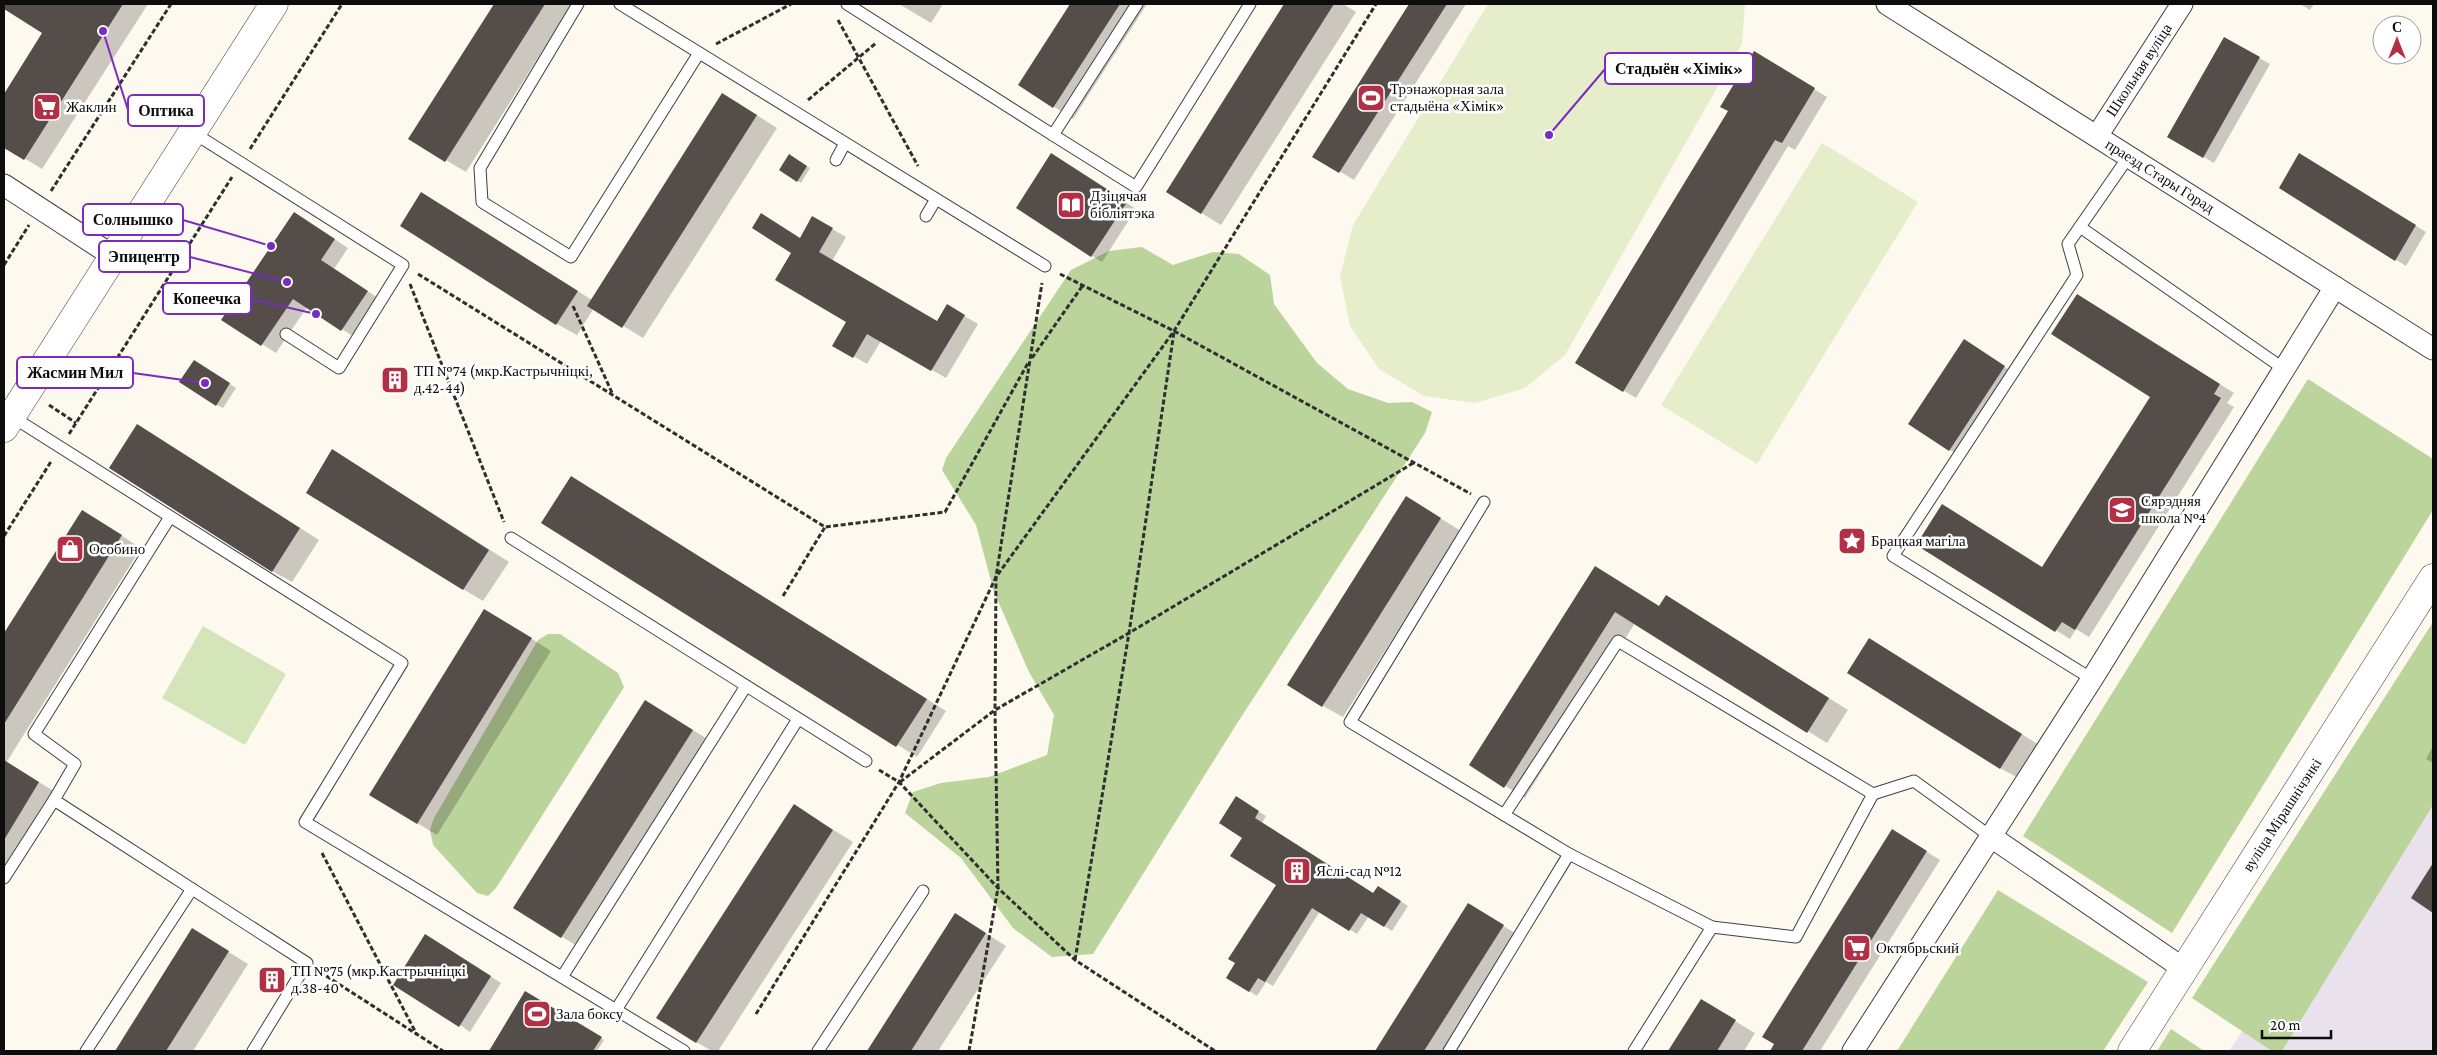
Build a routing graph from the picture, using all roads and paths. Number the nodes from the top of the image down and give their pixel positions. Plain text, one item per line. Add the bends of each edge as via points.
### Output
1 (170, 4) edge
2 (274, 4) edge
3 (342, 4) edge
4 (578, 4) edge
5 (620, 4) edge
6 (790, 4) edge
7 (846, 4) edge
8 (1137, 4) edge
9 (1250, 4) edge
10 (1376, 4) edge
11 (1887, 4) edge
12 (2182, 4) edge
13 (834, 11) dead end
14 (1916, 11) edge
15 (890, 31) junction
16 (699, 53) junction
17 (859, 57) junction
18 (794, 112) junction
19 (192, 132) junction
20 (1053, 135) junction
21 (2096, 136) junction
22 (846, 143) junction
23 (2129, 156) junction
24 (836, 160) dead end
25 (241, 163) junction
26 (4, 185) edge
27 (936, 199) junction
28 (40, 208) junction
29 (926, 216) dead end
30 (2080, 227) junction
31 (114, 256) junction
32 (4, 265) edge
33 (402, 265) junction
34 (1045, 266) junction
35 (1083, 285) junction
36 (2336, 287) junction
37 (573, 306) dead end
38 (1174, 331) junction
39 (286, 334) dead end
40 (2433, 348) edge
41 (1030, 359) junction
42 (2284, 369) junction
43 (613, 395) junction
44 (8, 422) edge
45 (60, 447) junction
46 (1415, 462) junction
47 (1484, 502) joint
48 (170, 517) junction
49 (825, 527) junction
50 (4, 536) edge
51 (511, 538) joint
52 (996, 577) junction
53 (2433, 578) edge
54 (783, 596) dead end
55 (1129, 633) junction
56 (2092, 678) junction
57 (746, 686) junction
58 (995, 710) junction
59 (798, 719) junction
60 (866, 761) joint
61 (899, 782) junction
62 (1873, 794) junction
63 (54, 800) junction
64 (1504, 815) junction
65 (305, 822) junction
66 (1990, 836) junction
67 (1569, 854) junction
68 (4, 878) edge
69 (998, 888) junction
70 (192, 889) junction
71 (923, 891) dead end
72 (1712, 927) junction
73 (1075, 960) junction
74 (307, 963) junction
75 (2184, 969) junction
76 (562, 977) junction
77 (616, 1010) junction
78 (756, 1014) dead end
79 (418, 1035) junction
80 (86, 1051) edge
81 (253, 1051) edge
82 (443, 1051) edge
83 (684, 1051) edge
84 (818, 1051) edge
85 (969, 1051) edge
86 (1215, 1051) edge
87 (1449, 1051) edge
88 (1634, 1051) edge
89 (1853, 1051) edge
90 (2132, 1051) edge

1 - 28 path
2 - 19 street
3 - 25 path
4 - 16 lane via 480,168 482,202 571,257
5 - 16 lane
6 - 16 path
7 - 15 lane
8 - 20 lane
9 - 20 lane via 1136,187
10 - 38 path
11 - 14 street, праезд Стары Горад
12 - 21 street, Школьная вуліца
13 - 17 path
14 - 21 street, праезд Стары Горад
15 - 17 path
15 - 20 lane
16 - 18 lane
17 - 18 path
17 - 27 path
18 - 22 lane
19 - 25 lane
19 - 31 street
21 - 23 street, праезд Стары Горад
22 - 24 lane
22 - 27 lane
23 - 30 lane
23 - 36 street, праезд Стары Горад
25 - 33 lane
25 - 45 path
26 - 28 street
27 - 29 lane
27 - 34 lane
28 - 31 street
28 - 32 path
30 - 42 lane
30 - 56 lane via 2068,244 2077,275 1893,556
31 - 44 street
33 - 39 lane via 339,368
33 - 43 path
33 - 51 path
34 - 35 path
34 - 41 path
35 - 38 path
35 - 41 path
36 - 40 street, праезд Стары Горад
36 - 42 street
37 - 43 path
38 - 46 path
38 - 52 path
38 - 55 path
41 - 49 path via 946,512
41 - 52 path
42 - 56 street
43 - 49 path
44 - 45 lane
45 - 48 lane
45 - 50 path
46 - 47 path
46 - 55 path
47 - 64 lane via 1350,722
48 - 63 lane via 34,734 75,764
48 - 65 lane via 402,663
49 - 54 path
51 - 57 lane
52 - 58 path
52 - 61 path
53 - 75 street, вуліца Мірашнічэнкі
55 - 58 path
55 - 73 path
56 - 66 street
57 - 59 lane
57 - 76 lane
58 - 61 path
58 - 69 path
59 - 60 lane
59 - 77 lane
60 - 61 path
61 - 69 path
61 - 78 path
62 - 64 lane via 1618,641
62 - 66 lane via 1914,781
62 - 72 lane via 1796,937
63 - 68 lane
63 - 70 lane
64 - 67 lane
65 - 76 lane
65 - 79 path
66 - 75 street
66 - 89 street
67 - 72 lane
67 - 87 lane
69 - 73 path
69 - 85 path
70 - 74 lane
70 - 80 lane
71 - 84 lane
72 - 88 lane
73 - 86 path
74 - 79 path
74 - 81 lane
75 - 90 street, вуліца Мірашнічэнкі
76 - 77 lane
77 - 83 lane
79 - 82 path

